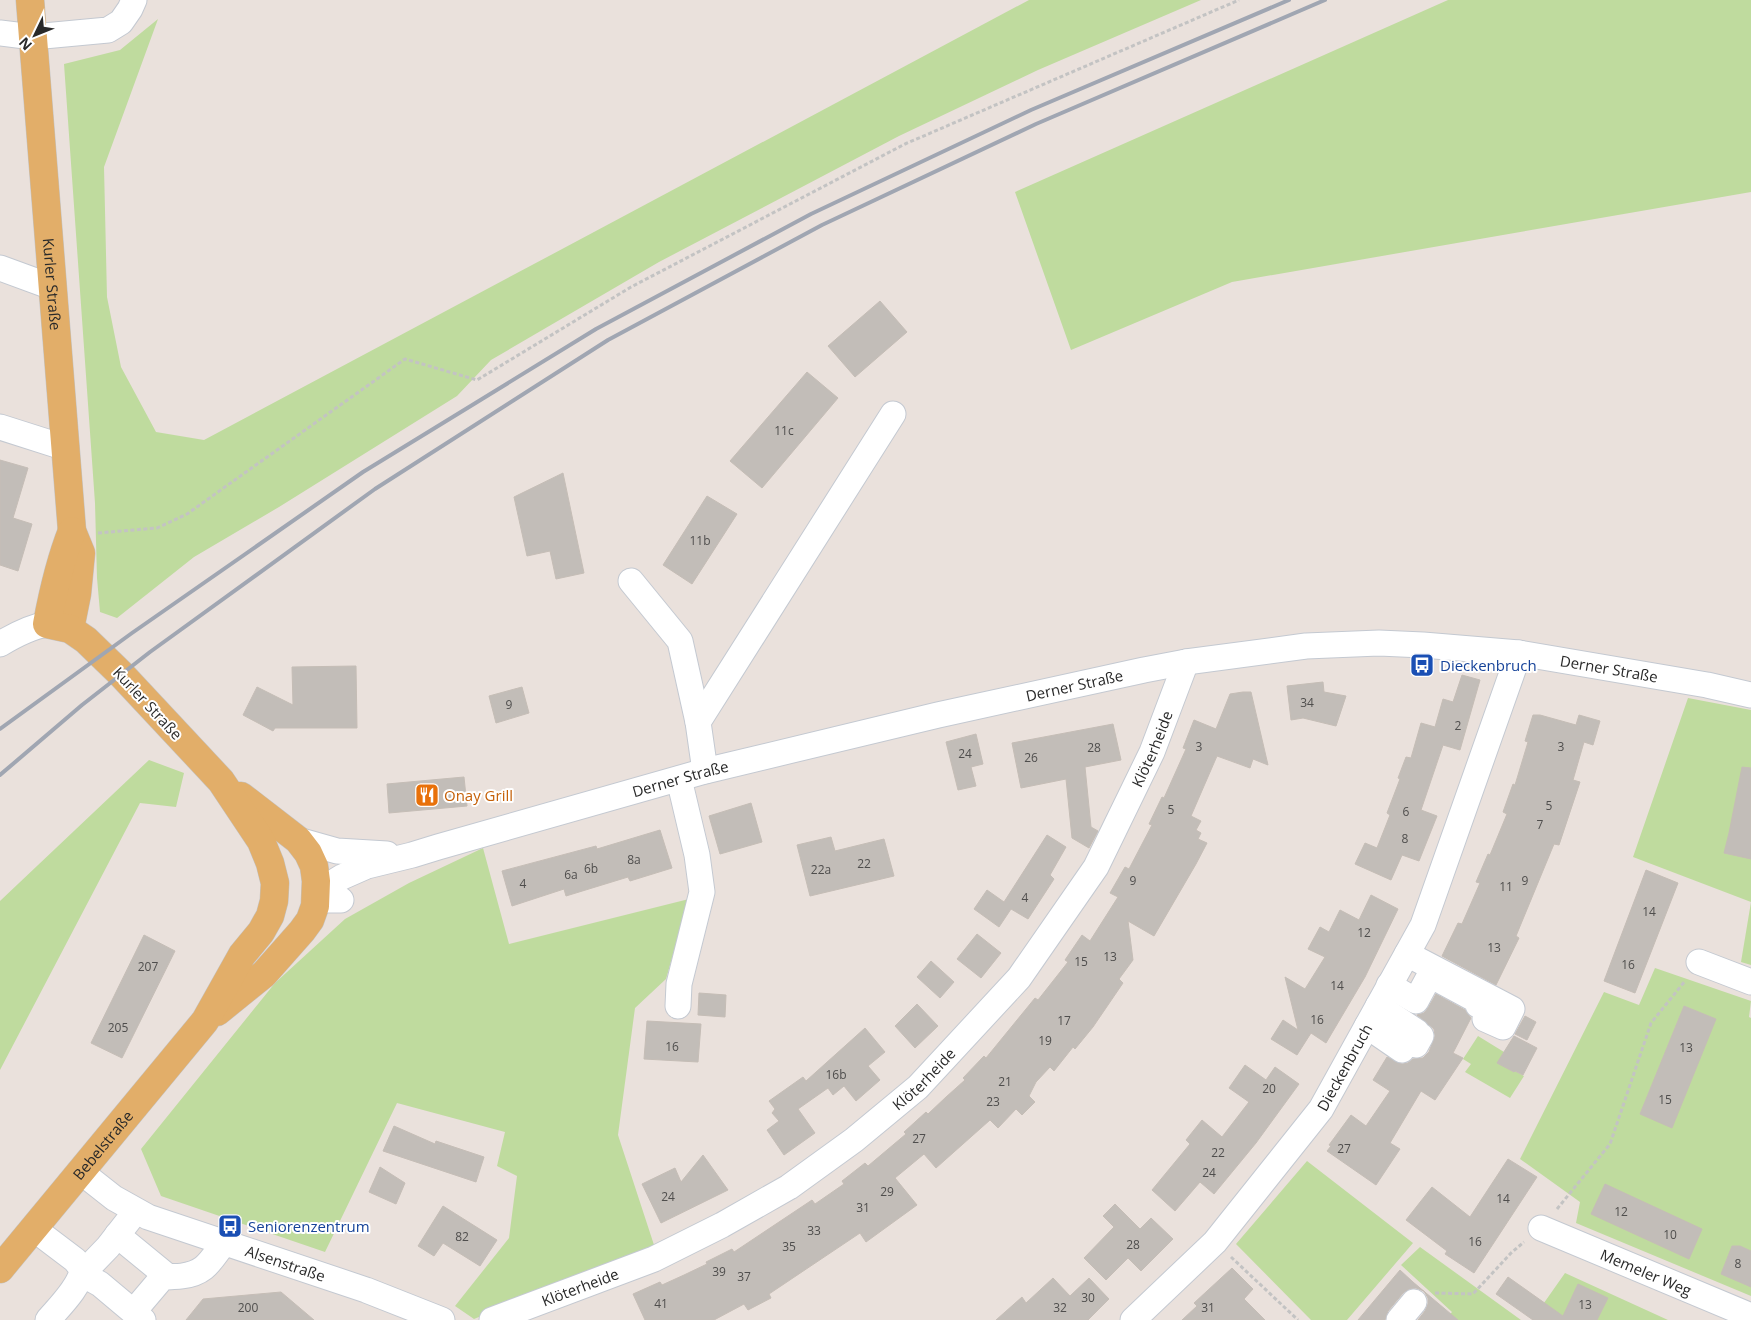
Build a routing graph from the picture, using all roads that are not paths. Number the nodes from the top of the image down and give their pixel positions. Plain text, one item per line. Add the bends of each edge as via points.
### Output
1 (30, 0) edge
2 (134, 0) edge
3 (0, 33) edge
4 (33, 37) junction
5 (0, 268) edge
6 (52, 287) junction
7 (893, 414) dead end
8 (0, 427) edge
9 (66, 448) junction
10 (631, 581) dead end
11 (59, 627) junction
12 (0, 644) edge
13 (1519, 653) junction
14 (1186, 662) junction
15 (1751, 694) edge
16 (698, 722) junction
17 (706, 771) junction
18 (679, 779) junction
19 (222, 781) junction
20 (298, 840) junction
21 (261, 841) junction
22 (412, 856) junction
23 (328, 896) junction
24 (261, 932) junction
25 (1407, 954) junction
26 (1699, 962) road end
27 (1751, 982) edge
28 (678, 1006) dead end
29 (1378, 1006) junction
30 (205, 1021) junction
31 (81, 1172) junction
32 (136, 1211) junction
33 (1541, 1228) road end
34 (34, 1229) junction
35 (117, 1235) junction
36 (224, 1243) junction
37 (0, 1269) edge
38 (82, 1274) junction
39 (167, 1276) junction
40 (138, 1316) edge
41 (1751, 1316) edge
42 (48, 1320) edge
43 (442, 1320) edge
44 (492, 1320) edge
45 (1133, 1320) edge

1 - 4 main road, Kurler Straße
2 - 4 street via 121,22 108,30
3 - 4 street
4 - 6 main road, Kurler Straße
5 - 6 street
6 - 9 main road, Kurler Straße
7 - 16 street
8 - 9 street
9 - 11 main road, Kurler Straße via 72,531 81,552 77,594
10 - 16 street via 680,641
11 - 12 street via 36,626
11 - 19 main road, Kurler Straße via 86,640
13 - 14 street, Derner Straße via 1379,643 1306,646
13 - 15 street, Derner Straße
13 - 25 street, Dieckenbruch via 1423,925
14 - 17 street, Derner Straße via 938,715
14 - 44 street, Klöterheide via 1152,752 1096,867 1019,978 918,1087 854,1140 789,1187 722,1225 654,1259
16 - 17 street
17 - 18 street, Derner Straße
18 - 22 street, Derner Straße
18 - 28 street via 702,892 679,984
19 - 20 main road, Kurler Straße
19 - 21 main road, Kurler Straße
20 - 22 street, Derner Straße via 338,851
20 - 23 main road, Kurler Straße via 314,866 316,881
21 - 23 main road via 293,876
21 - 24 main road, Kurler Straße via 275,883 270,916
22 - 23 street, Derner Straße via 367,866 342,877
23 - 24 main road
23 - 30 main road, Bebelstraße via 314,906 302,931 264,974
24 - 30 main road, Bebelstraße via 242,954
25 - 29 street, Dieckenbruch
25 - 29 street via 1512,1010 1503,1027 1485,1019 1490,1012 1478,1005 1480,1002 1430,975 1416,1001
26 - 27 street
29 - 45 street, Dieckenbruch via 1321,1109 1215,1242
30 - 31 main road, Bebelstraße
31 - 32 street, Alsenstraße
31 - 34 main road, Bebelstraße
32 - 35 street
32 - 36 street, Alsenstraße
33 - 41 street, Memeler Weg
34 - 37 main road, Bebelstraße
34 - 38 street via 75,1260
35 - 38 street
35 - 39 street
36 - 39 street via 204,1269 194,1274
36 - 43 street, Alsenstraße via 366,1290
38 - 40 street via 100,1284
38 - 42 street
39 - 40 street via 162,1278

